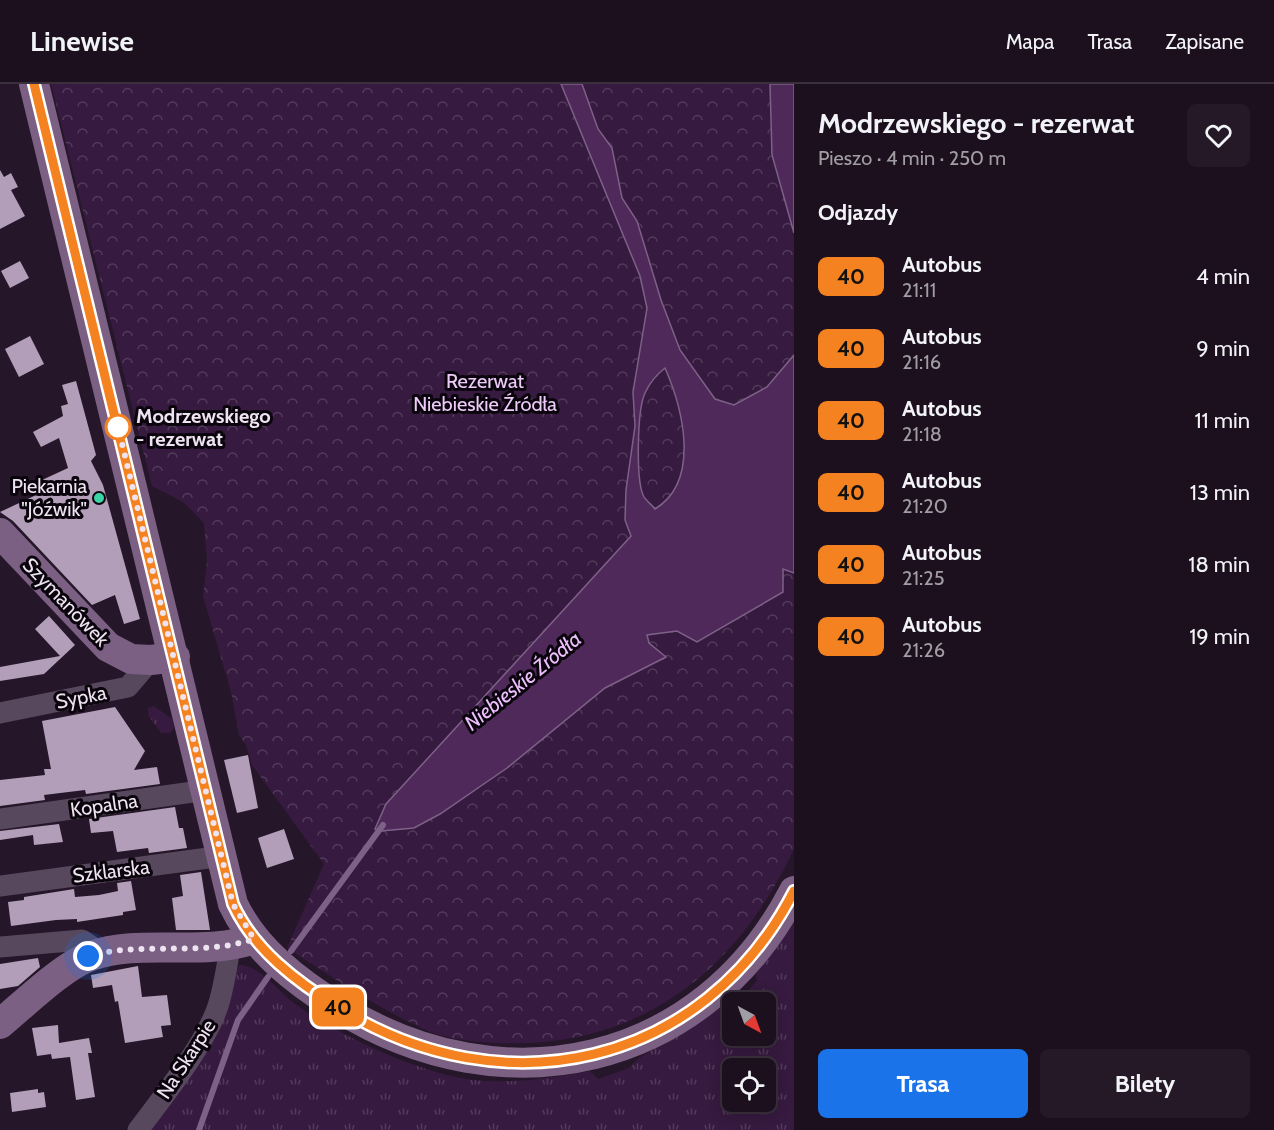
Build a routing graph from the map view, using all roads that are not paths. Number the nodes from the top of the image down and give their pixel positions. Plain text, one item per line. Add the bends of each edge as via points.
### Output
1 (34, 84) edge
2 (0, 533) edge
3 (163, 659) junction
4 (0, 713) edge
5 (207, 790) junction
6 (0, 819) edge
7 (223, 856) junction
8 (0, 886) edge
9 (794, 891) edge
10 (242, 943) junction
11 (0, 947) edge
12 (101, 953) junction
13 (2, 1021) edge
14 (138, 1130) edge

1 - 3 street
2 - 3 street, Szymanówek via 108,647 131,659
3 - 4 street, Sypka via 128,687
3 - 5 street
5 - 6 street, Kopalna
5 - 7 street
7 - 8 street, Szklarska
7 - 10 street
9 - 10 street via 752,957 697,1006 632,1041 584,1055 539,1062 474,1061 400,1040 370,1027
10 - 12 street
10 - 14 street, Na Skarpie via 212,1020
11 - 12 street via 82,940
12 - 13 street via 71,967

